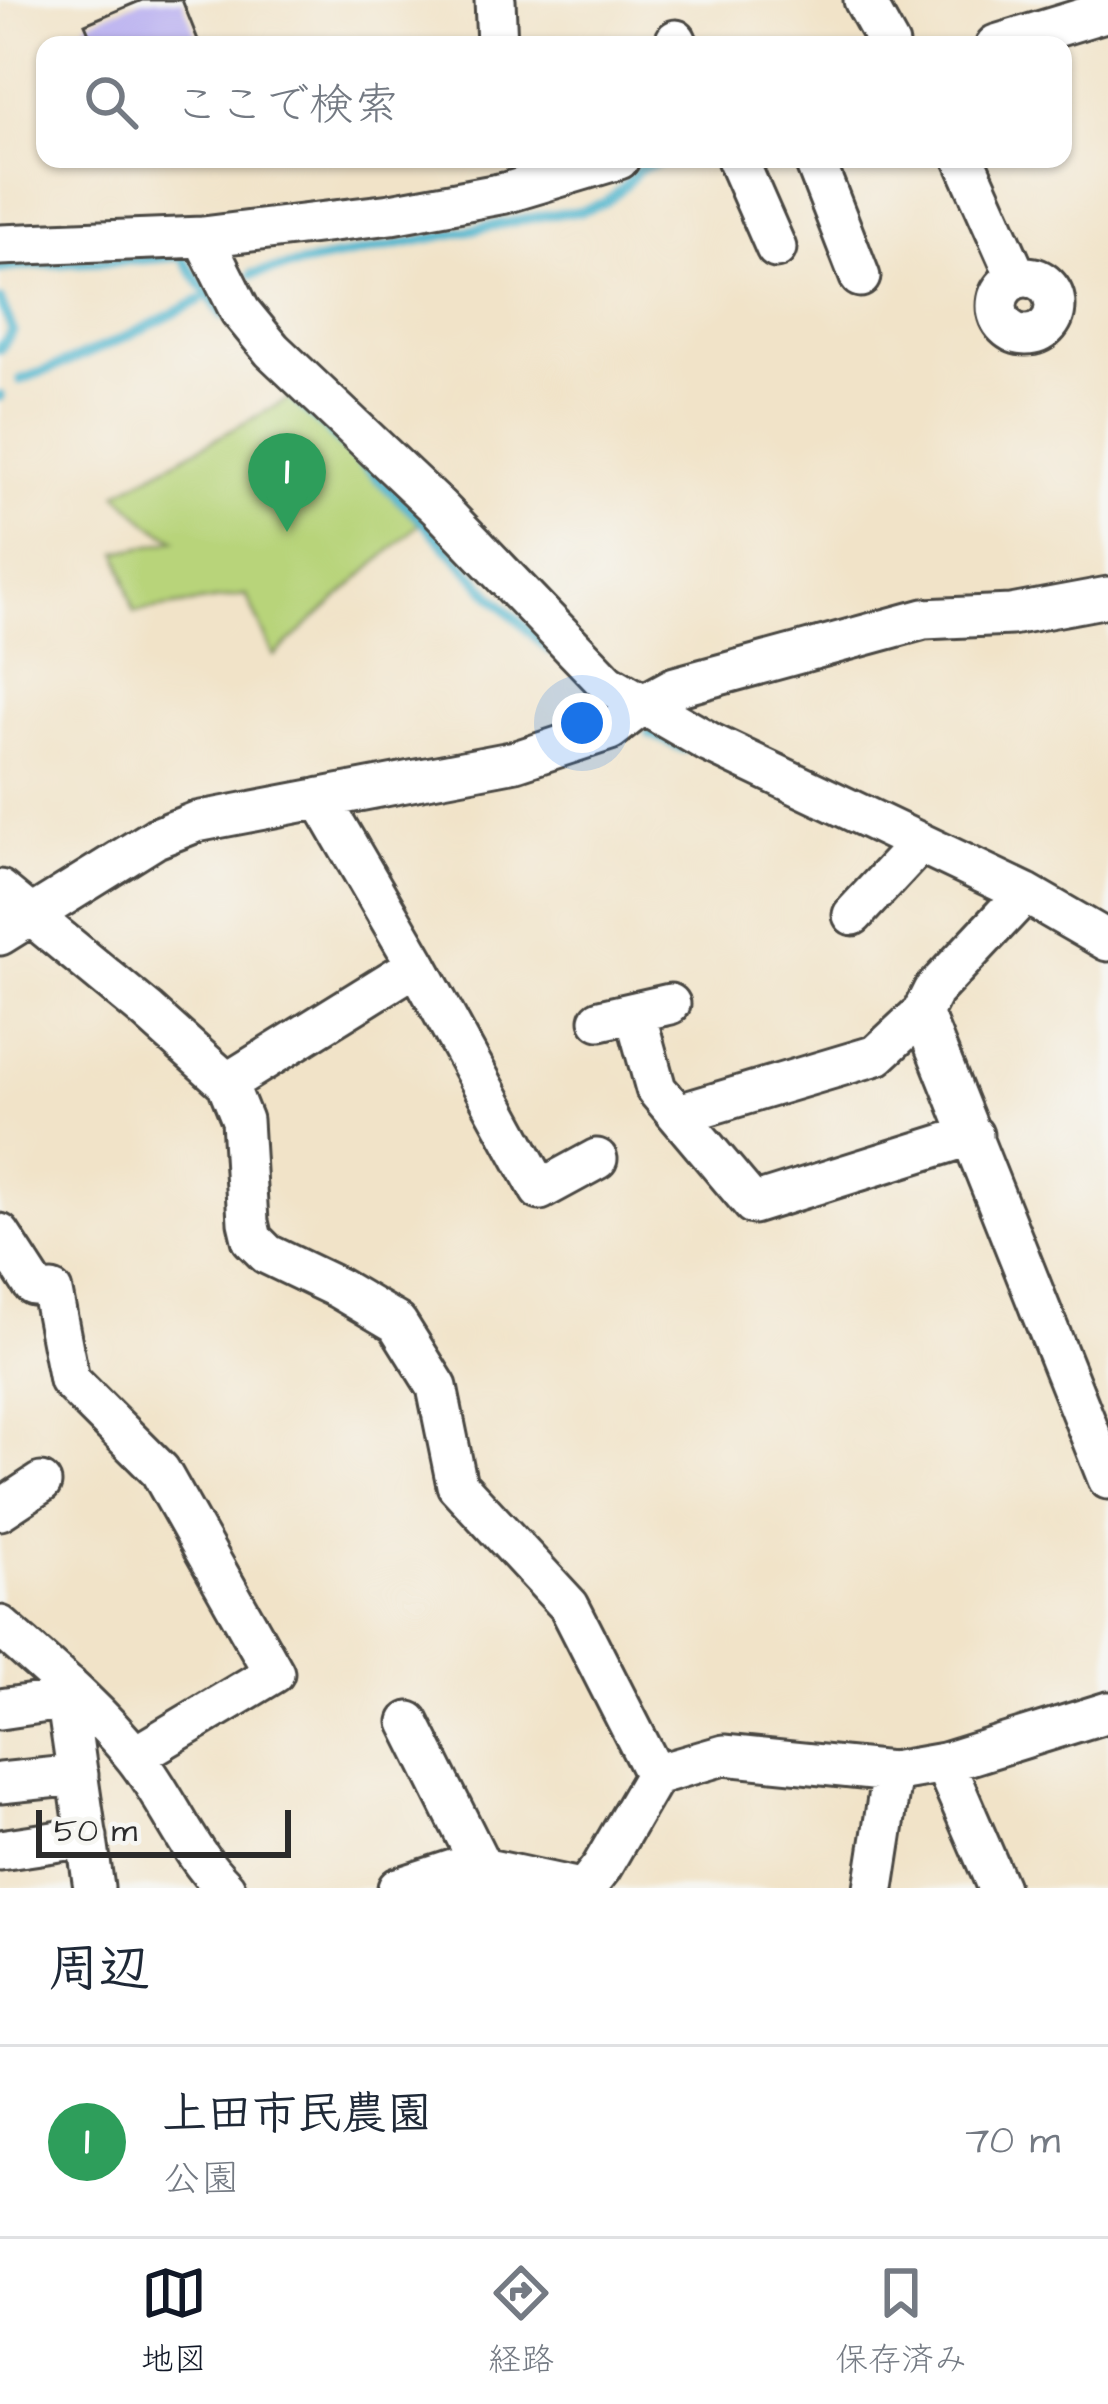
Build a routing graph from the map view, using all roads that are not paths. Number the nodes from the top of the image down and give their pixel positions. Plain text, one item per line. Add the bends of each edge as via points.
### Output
1 (495, 0) edge
2 (864, 0) edge
3 (1101, 22) edge
4 (497, 36) edge
5 (885, 36) edge
6 (1037, 36) edge
7 (558, 168) edge
8 (740, 168) edge
9 (818, 168) edge
10 (968, 168) edge
11 (504, 176) edge
12 (203, 237) junction
13 (0, 245) edge
14 (776, 248) dead end
15 (860, 277) dead end
16 (1018, 278) dead end
17 (1108, 597) edge
18 (642, 705) junction
19 (320, 798) junction
20 (920, 843) junction
21 (0, 890) edge
22 (1025, 893) junction
23 (854, 915) dead end
24 (16, 924) edge
25 (1108, 940) edge
26 (416, 965) junction
27 (635, 1012) dead end
28 (922, 1013) junction
29 (227, 1083) junction
30 (679, 1114) junction
31 (973, 1136) junction
32 (597, 1159) dead end
33 (0, 1234) edge
34 (1108, 1479) edge
35 (41, 1484) dead end
36 (0, 1510) edge
37 (0, 1626) edge
38 (68, 1693) junction
39 (0, 1709) edge
40 (1108, 1712) edge
41 (409, 1722) dead end
42 (134, 1756) junction
43 (944, 1762) junction
44 (892, 1772) junction
45 (78, 1775) junction
46 (655, 1775) junction
47 (0, 1784) edge
48 (87, 1837) junction
49 (0, 1850) edge
50 (482, 1868) junction
51 (94, 1888) edge
52 (225, 1888) edge
53 (398, 1888) edge
54 (581, 1888) edge
55 (874, 1888) edge
56 (998, 1888) edge

1 - 4 street
2 - 5 street
3 - 6 street
7 - 11 street
8 - 14 street
9 - 15 street
10 - 16 street
11 - 12 street via 391,214
12 - 13 street
12 - 18 street via 240,310 272,350 608,684
17 - 18 street via 924,620 675,687
18 - 19 street via 610,730 516,760
18 - 20 street
19 - 24 street via 196,822 156,838
19 - 26 street
20 - 22 street
20 - 23 street
21 - 24 street
22 - 25 street
22 - 28 street
24 - 29 street
26 - 29 street
26 - 32 street via 540,1190
27 - 30 street via 656,1089
28 - 30 street via 877,1055
28 - 31 street
29 - 46 street via 242,1120 253,1239 397,1323 437,1387 457,1485 569,1606
30 - 31 street via 753,1204
31 - 34 street
33 - 42 street via 42,1288 69,1380 160,1471 274,1673
35 - 36 street
37 - 38 street
38 - 39 street
38 - 42 street
38 - 45 street
40 - 43 street
41 - 50 street
42 - 52 street
43 - 44 street
43 - 56 street
44 - 46 street via 724,1754
44 - 55 street
45 - 47 street
45 - 48 street
46 - 54 street
48 - 49 street
48 - 51 street
50 - 53 street
50 - 54 street

